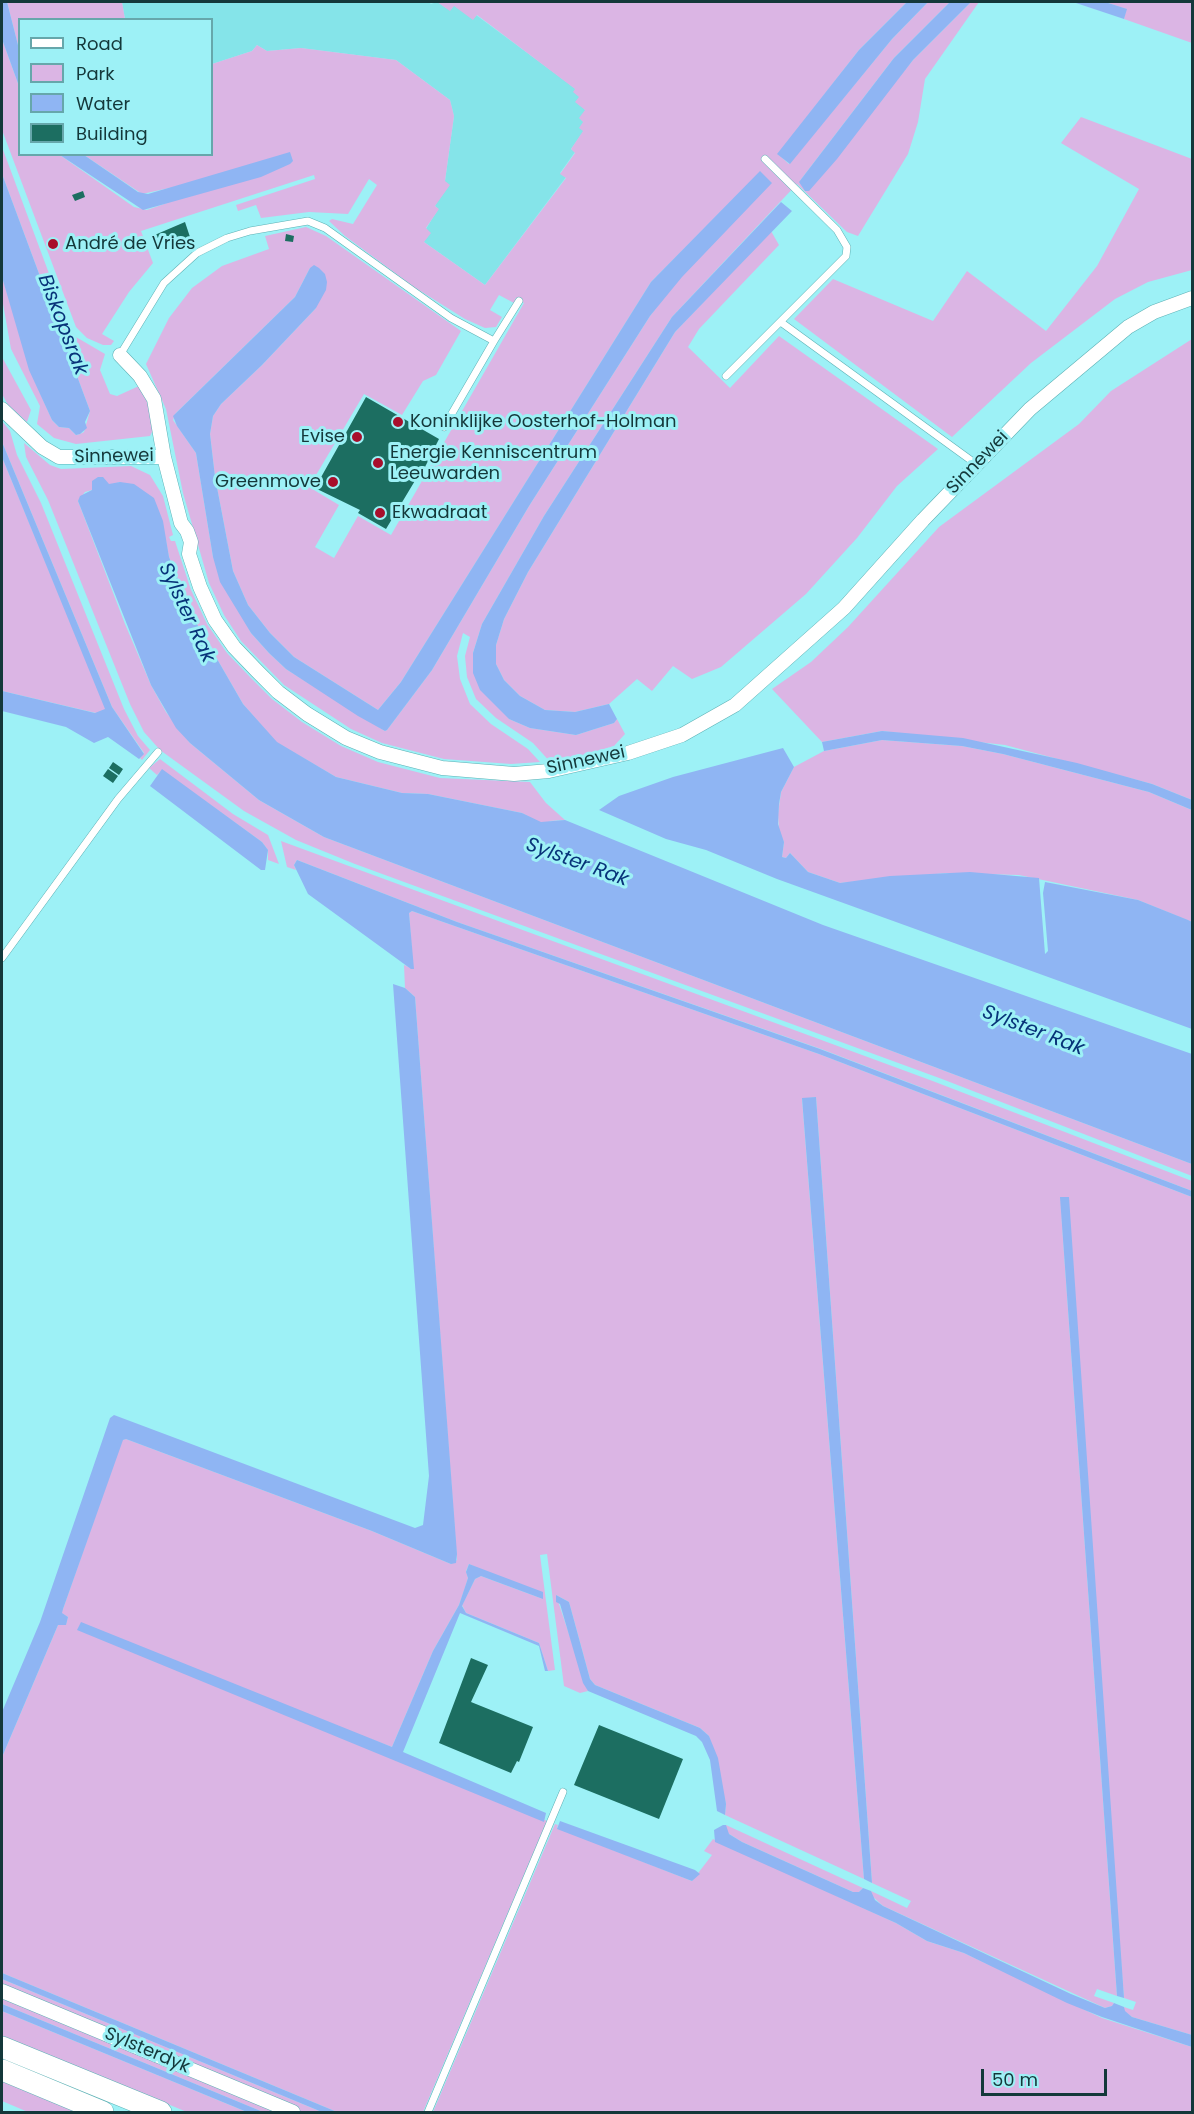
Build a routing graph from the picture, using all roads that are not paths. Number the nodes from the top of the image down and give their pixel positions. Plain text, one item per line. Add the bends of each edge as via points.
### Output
1 (765, 159) dead end
2 (1192, 298) edge
3 (519, 301) dead end
4 (782, 323) junction
5 (494, 341) junction
6 (120, 355) joint
7 (726, 376) dead end
8 (2, 409) edge
9 (444, 427) dead end
10 (164, 457) junction
11 (975, 464) junction
12 (158, 752) dead end
13 (2, 958) edge
14 (563, 1792) dead end
15 (2, 1991) edge
16 (2, 2047) edge
17 (2, 2070) edge
18 (103, 2112) edge
19 (160, 2112) edge
20 (293, 2112) edge
21 (428, 2112) edge

1 - 4 lane via 837,230 847,247 840,264
2 - 11 street, Sinnewei via 1128,327 1030,409
3 - 5 lane
4 - 7 lane
4 - 11 lane
5 - 6 lane via 451,318 325,228 308,220 250,231 197,253 164,283
5 - 9 lane
6 - 10 street via 154,399
8 - 10 street, Sinnewei via 42,447 59,457
10 - 11 street, Sinnewei via 181,523 190,542 189,554 215,620 234,647 278,692 346,738 380,752 442,768 514,774 549,771 628,753 681,735 735,705 844,608
12 - 13 lane
14 - 21 lane
15 - 20 street, Sylsterdyk
16 - 19 main road
17 - 18 main road

